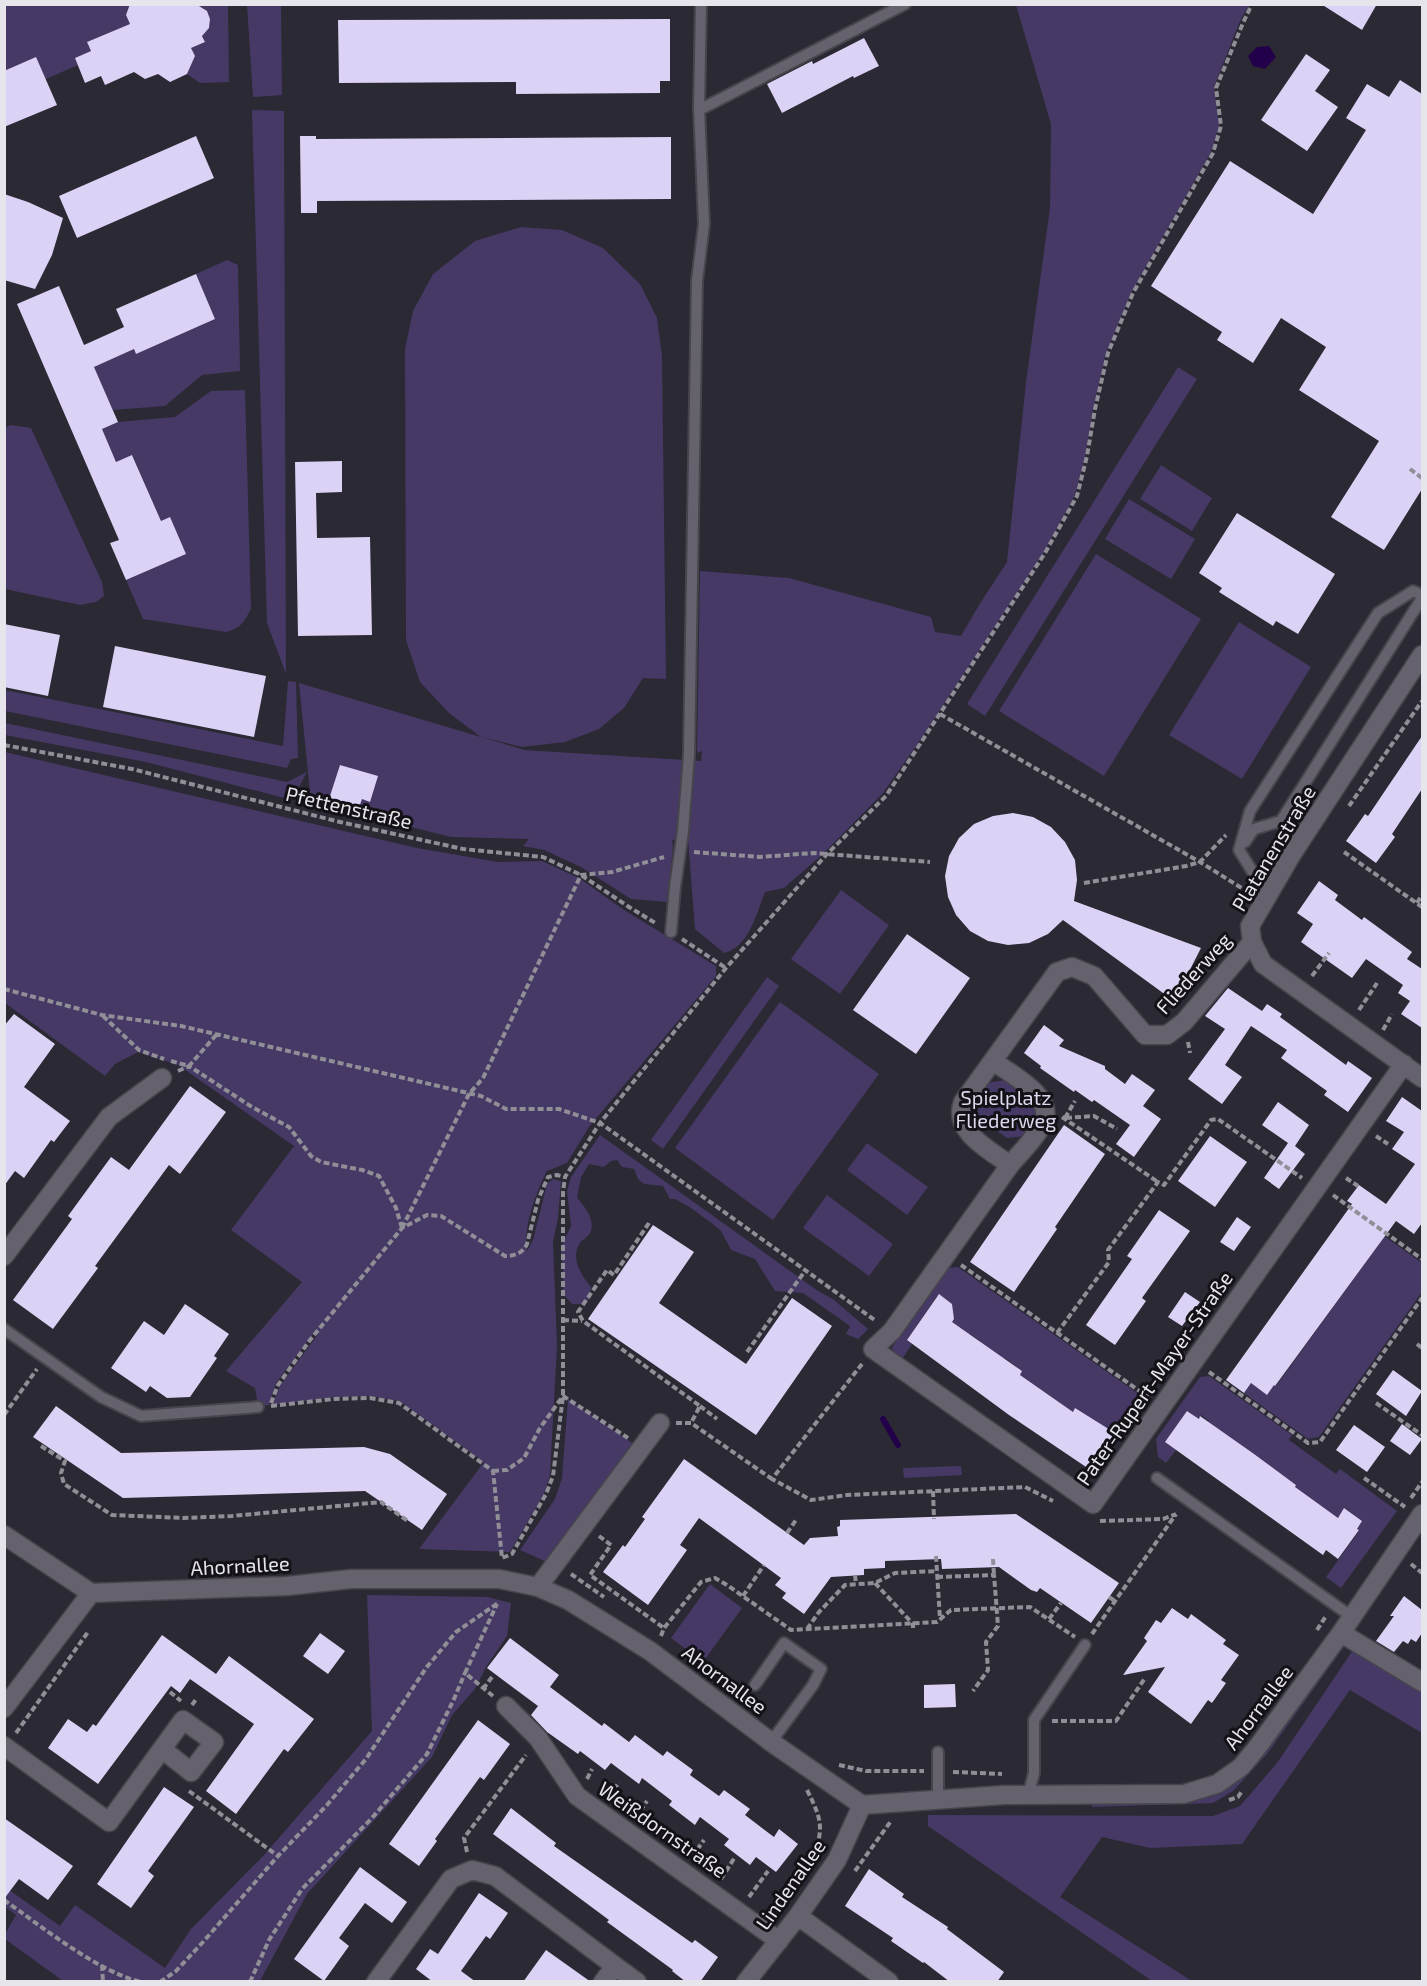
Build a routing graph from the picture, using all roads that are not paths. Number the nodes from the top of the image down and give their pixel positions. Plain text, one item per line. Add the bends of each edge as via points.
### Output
1 (701, 4) edge
2 (900, 6) edge
3 (699, 110) junction
4 (1422, 597) edge
5 (1422, 655) edge
6 (1239, 850) junction
7 (1268, 895) junction
8 (671, 932) road end
9 (1252, 942) junction
10 (993, 1061) junction
11 (1404, 1064) junction
12 (162, 1078) dead end
13 (1422, 1078) edge
14 (1010, 1165) junction
15 (4, 1256) edge
16 (4, 1329) edge
17 (258, 1407) dead end
18 (660, 1423) road end
19 (1157, 1478) dead end
20 (1416, 1513) edge
21 (4, 1535) edge
22 (538, 1587) junction
23 (91, 1593) junction
24 (1352, 1617) junction
25 (1341, 1633) junction
26 (1085, 1645) road end
27 (1422, 1682) edge
28 (755, 1685) dead end
29 (506, 1706) road end
30 (4, 1708) edge
31 (771, 1742) junction
32 (5, 1747) edge
33 (162, 1749) dead end
34 (938, 1752) dead end
35 (1028, 1796) junction
36 (938, 1801) junction
37 (862, 1805) junction
38 (798, 1916) junction
39 (779, 1941) junction
40 (615, 1966) junction
41 (376, 1982) edge
42 (603, 1982) edge
43 (637, 1982) edge
44 (746, 1982) edge
45 (889, 1982) edge

1 - 3 lane
2 - 3 lane
3 - 8 lane via 704,225 697,280 689,754
4 - 6 lane via 1281,821 1254,829
4 - 6 lane via 1413,591 1378,613 1250,812
5 - 7 street, Platanenstraße
6 - 7 lane
7 - 9 street, Platanenstraße via 1250,926
9 - 10 street, Fliederweg via 1184,1022 1167,1035 1145,1035 1094,976 1072,967 1057,972
9 - 11 street, Platanenstraße via 1263,964
10 - 14 street, Fliederweg via 963,1102 961,1116 966,1131
10 - 14 street via 1037,1093 1046,1110 1044,1121
11 - 13 street, Platanenstraße
11 - 14 street, Pater-Rupert-Mayer-Straße via 1093,1504 873,1349 891,1331
12 - 15 street via 109,1117
16 - 17 lane via 101,1397 141,1416
18 - 22 street
19 - 24 lane
20 - 24 street, Ahornallee
21 - 23 street
22 - 23 street, Ahornallee via 499,1579 351,1579 287,1586
22 - 31 street, Ahornallee via 568,1600 650,1651
23 - 30 street
24 - 25 street, Ahornallee
25 - 27 street
25 - 35 street, Ahornallee via 1256,1749 1241,1767 1217,1784 1184,1794
26 - 35 lane via 1034,1720 1034,1773
28 - 31 lane via 784,1643 821,1669
29 - 39 street, Weißdornstraße via 538,1738 576,1796
31 - 37 street, Ahornallee
32 - 33 street via 109,1822
34 - 36 lane
35 - 36 street, Ahornallee
36 - 37 street, Ahornallee
37 - 38 street, Lindenallee via 837,1860
38 - 39 street, Lindenallee
38 - 45 street
39 - 44 street, Lindenallee
40 - 41 street via 495,1876 472,1870 451,1879
40 - 42 street
40 - 43 street

